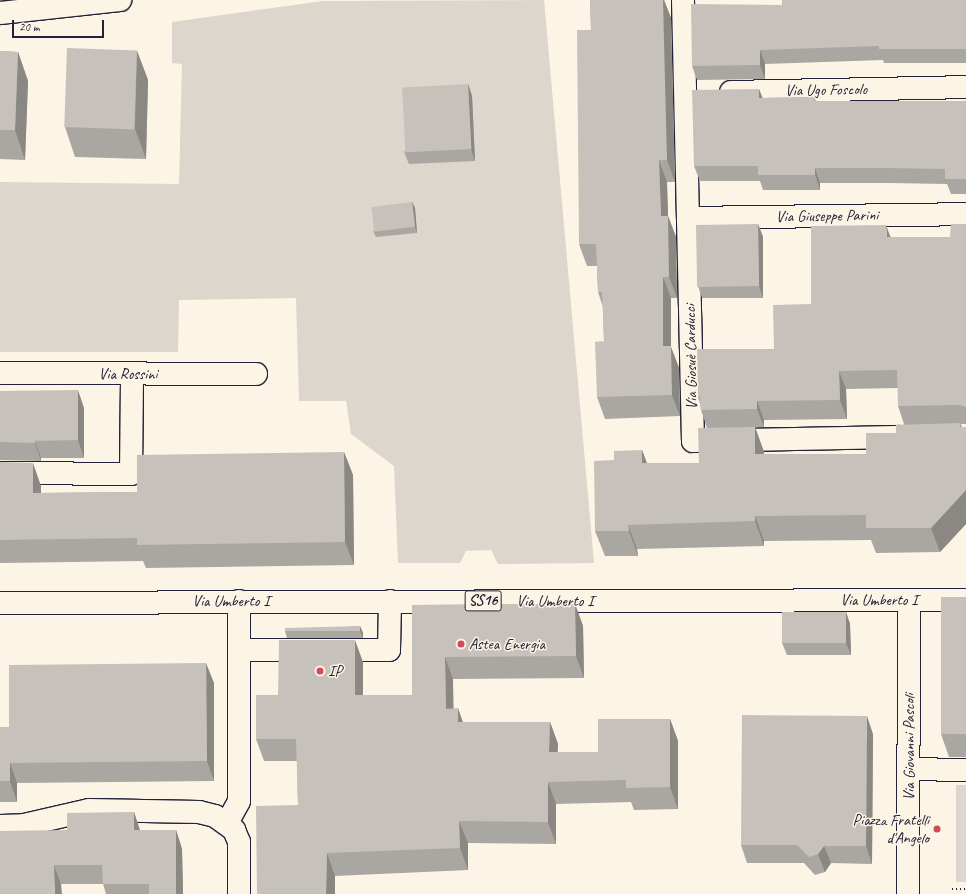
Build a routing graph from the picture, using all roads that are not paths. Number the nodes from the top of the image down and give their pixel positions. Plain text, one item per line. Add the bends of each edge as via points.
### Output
1 (120, 0) edge
2 (683, 0) edge
3 (0, 13) edge
4 (966, 87) edge
5 (685, 93) junction
6 (966, 214) edge
7 (688, 218) junction
8 (0, 373) edge
9 (132, 374) junction
10 (256, 374) dead end
11 (919, 437) edge
12 (0, 472) edge
13 (910, 600) junction
14 (966, 600) edge
15 (239, 601) junction
16 (390, 601) junction
17 (0, 603) edge
18 (239, 650) junction
19 (908, 769) junction
20 (966, 770) edge
21 (227, 823) junction
22 (0, 826) edge
23 (239, 894) edge
24 (908, 894) edge

1 - 3 street
2 - 5 street, Via Giosuè Carducci
4 - 5 street, Via Ugo Foscolo
5 - 7 street, Via Giosuè Carducci
6 - 7 street, Via Giuseppe Parini
7 - 11 street, Via Giosuè Carducci via 693,441
8 - 9 street, Via Rossini
9 - 10 street, Via Rossini
9 - 12 street via 131,474
13 - 14 street, Via Umberto I / SS16
13 - 16 street, Via Umberto I / SS16
13 - 19 street, Via Giovanni Pascoli
15 - 16 street, Via Umberto I / SS16
15 - 17 street, Via Umberto I / SS16
15 - 18 street
16 - 18 street via 389,650
18 - 21 street via 239,801
19 - 20 street
19 - 24 street, Via Giovanni Pascoli
21 - 22 street via 199,812 89,810 24,825
21 - 23 street via 234,830 239,842

